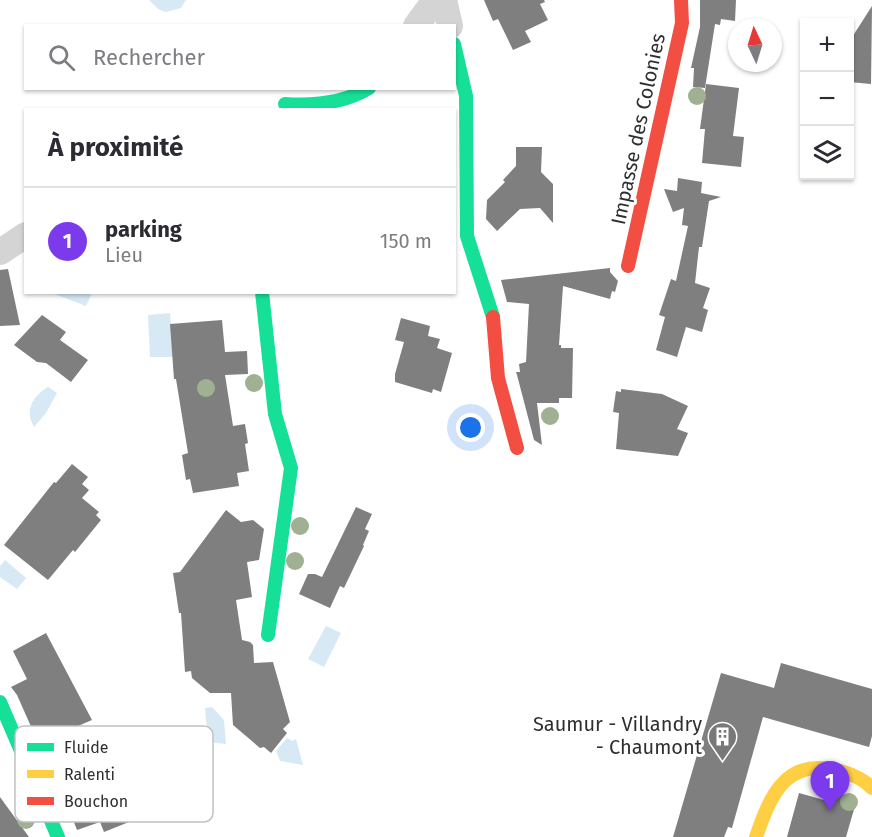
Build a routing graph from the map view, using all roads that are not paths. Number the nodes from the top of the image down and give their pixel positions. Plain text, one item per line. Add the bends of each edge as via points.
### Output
1 (435, 0) edge
2 (444, 0) edge
3 (681, 0) edge
4 (417, 24) edge
5 (450, 24) edge
6 (456, 53) edge
7 (365, 90) edge
8 (285, 104) dead end
9 (24, 236) edge
10 (0, 252) edge
11 (628, 266) dead end
12 (262, 294) edge
13 (517, 448) dead end
14 (267, 635) dead end
15 (0, 702) edge
16 (15, 737) edge
17 (872, 788) edge
18 (52, 822) edge
19 (58, 837) edge
20 (756, 837) edge

1 - 4 street
2 - 5 street
3 - 11 street, Impasse des Colonies via 682,23
6 - 13 street via 466,96 467,236 494,322 498,378
7 - 8 street via 345,100 302,106
9 - 10 street
12 - 14 street via 275,414 291,468
15 - 16 street
17 - 20 street via 862,778 832,768 800,769 781,783 767,804
18 - 19 street

